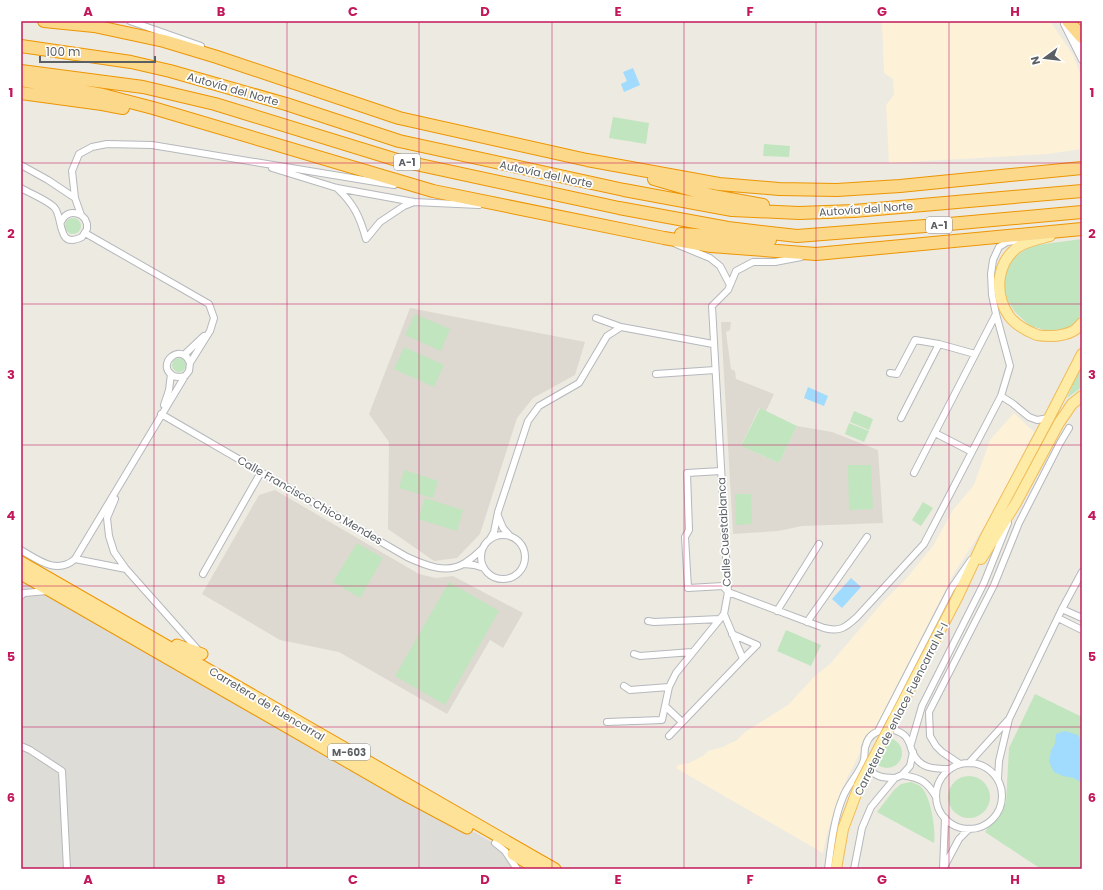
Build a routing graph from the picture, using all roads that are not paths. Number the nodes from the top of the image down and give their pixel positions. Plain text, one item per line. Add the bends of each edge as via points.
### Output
1 (44, 21) edge
2 (130, 21) edge
3 (1064, 22) edge
4 (1076, 35) edge
5 (21, 46) edge
6 (1082, 48) edge
7 (217, 57) junction
8 (1082, 60) edge
9 (21, 71) edge
10 (21, 80) edge
11 (21, 93) edge
12 (211, 125) junction
13 (248, 160) junction
14 (587, 160) junction
15 (21, 165) edge
16 (1082, 168) edge
17 (21, 188) edge
18 (337, 188) junction
19 (433, 191) junction
20 (1082, 191) edge
21 (75, 198) junction
22 (465, 198) junction
23 (414, 202) junction
24 (504, 205) junction
25 (1082, 212) edge
26 (799, 213) junction
27 (81, 215) junction
28 (61, 222) junction
29 (1082, 230) edge
30 (85, 233) junction
31 (797, 236) junction
32 (664, 238) junction
33 (1033, 240) junction
34 (816, 254) junction
35 (730, 285) junction
36 (996, 314) junction
37 (596, 318) dead end
38 (1082, 323) edge
39 (621, 327) junction
40 (210, 331) junction
41 (713, 344) junction
42 (939, 344) junction
43 (975, 354) junction
44 (1082, 354) edge
45 (184, 355) junction
46 (190, 363) junction
47 (715, 370) junction
48 (890, 373) dead end
49 (171, 374) junction
50 (656, 374) dead end
51 (185, 376) junction
52 (1001, 396) junction
53 (1082, 396) edge
54 (161, 414) junction
55 (901, 418) dead end
56 (1049, 418) junction
57 (1069, 428) dead end
58 (934, 433) junction
59 (972, 452) junction
60 (721, 471) junction
61 (261, 472) junction
62 (914, 473) dead end
63 (122, 480) junction
64 (1016, 503) junction
65 (498, 512) junction
66 (510, 536) junction
67 (867, 538) dead end
68 (985, 538) junction
69 (490, 539) junction
70 (819, 544) dead end
71 (21, 550) edge
72 (482, 550) junction
73 (75, 559) junction
74 (21, 562) edge
75 (464, 564) junction
76 (484, 568) junction
77 (126, 569) junction
78 (1082, 572) edge
79 (21, 574) edge
80 (203, 574) dead end
81 (50, 591) junction
82 (728, 592) junction
83 (21, 596) edge
84 (958, 596) junction
85 (1062, 609) junction
86 (777, 611) junction
87 (722, 616) junction
88 (1058, 618) junction
89 (1082, 618) edge
90 (648, 621) dead end
91 (807, 622) junction
92 (1082, 630) edge
93 (145, 633) junction
94 (732, 634) junction
95 (692, 652) junction
96 (202, 654) joint
97 (634, 654) dead end
98 (743, 659) junction
99 (624, 686) dead end
100 (669, 687) junction
101 (665, 706) junction
102 (1009, 719) junction
103 (607, 722) dead end
104 (682, 722) junction
105 (878, 731) junction
106 (669, 736) dead end
107 (911, 744) junction
108 (21, 746) edge
109 (913, 752) junction
110 (864, 760) junction
111 (969, 763) junction
112 (960, 764) junction
113 (950, 769) junction
114 (902, 775) junction
115 (895, 778) junction
116 (998, 779) junction
117 (936, 797) junction
118 (945, 818) junction
119 (969, 829) junction
120 (495, 843) junction
121 (67, 869) edge
122 (517, 869) edge
123 (537, 869) edge
124 (555, 869) edge
125 (828, 869) edge
126 (836, 869) edge
127 (854, 869) edge
128 (943, 869) edge

1 - 7 highway via 94,26 164,41
2 - 7 street via 200,46
3 - 4 highway
3 - 8 street
4 - 6 street
5 - 26 highway, Autovía del Norte / A-1 via 124,61 170,71 286,104 399,141 511,166 732,210
7 - 14 highway via 399,118
9 - 31 highway, Autovía del Norte / A-1 via 143,87 215,104 397,160 612,207 728,228
10 - 12 highway via 103,95
11 - 12 highway via 102,104
12 - 19 highway
13 - 18 street
13 - 19 street
13 - 21 street via 152,145 107,144 92,147 79,154 72,171
14 - 16 highway via 719,184 779,190 900,186
14 - 26 highway via 712,196
15 - 21 street
17 - 28 street via 53,206
18 - 23 street
18 - 23 street via 349,199 362,223 366,240 380,222
19 - 22 highway
20 - 26 highway, Autovía del Norte / A-1 via 854,211
21 - 27 street
22 - 24 highway
22 - 31 highway via 481,197 671,233 780,241
23 - 24 street
24 - 32 highway
25 - 31 highway, Autovía del Norte / A-1
27 - 28 street via 67,214
27 - 30 street via 87,224
28 - 30 street via 61,231 67,238 77,239
29 - 33 main road
29 - 34 highway
30 - 40 street via 209,304 214,318
32 - 34 highway via 711,246
32 - 35 street via 710,258 720,266
33 - 36 street, Calle Cuestablanca via 1007,242 999,248 993,260 992,295
33 - 38 main road via 1008,256 1000,270 1002,301 1009,316 1022,327 1038,335 1056,336 1073,332
34 - 35 street, Calle Cuestablanca via 775,262 753,262 736,271
35 - 41 street, Calle Cuestablanca via 712,306
36 - 43 street
36 - 52 street, Calle Cuestablanca via 1010,366
37 - 39 street
39 - 41 street
39 - 65 street via 607,336 579,383 539,406 528,421
40 - 45 street
40 - 46 street
41 - 47 street, Calle Cuestablanca
42 - 43 street
42 - 48 street via 915,340 897,374
42 - 55 street
43 - 58 street
44 - 56 main road, Carretera de enlace Fuencarral N-I
45 - 46 street
45 - 49 street via 176,354 170,357 167,368
46 - 51 street
47 - 50 street
47 - 60 street, Calle Cuestablanca
49 - 51 street via 177,377
49 - 54 street
51 - 54 street
52 - 56 street via 1029,417 1037,420
52 - 59 street, Calle Cuestablanca
53 - 64 main road, Carretera de enlace Fuencarral N-I via 1072,404 1059,423
54 - 61 street, Calle Francisco Chico Mendes
54 - 63 street
56 - 68 main road, Carretera de enlace Fuencarral N-I
57 - 112 street via 1019,523 994,585 929,712 930,736 942,752
58 - 59 street
58 - 62 street
59 - 91 street, Calle Cuestablanca via 924,544 857,617 846,627 834,630
60 - 82 street, Calle Cuestablanca
60 - 82 street, Calle Cuestablanca via 686,474 689,530 685,537 688,588 723,586
61 - 75 street, Calle Francisco Chico Mendes via 426,566 439,569
61 - 80 street
63 - 73 street
63 - 77 street via 107,518 114,552
64 - 84 main road, Carretera de enlace Fuencarral N-I
64 - 107 street via 984,583 922,706
65 - 66 street via 500,523
65 - 69 street
66 - 69 street via 496,536
66 - 76 street via 522,545 525,552 519,573 505,579 498,578
67 - 91 street
68 - 84 main road, Carretera de enlace Fuencarral N-I
68 - 105 street via 951,590
69 - 72 street
70 - 86 street
71 - 73 street via 56,567 69,564
72 - 75 street, Calle Francisco Chico Mendes
72 - 76 street
73 - 77 street
74 - 93 highway, Carretera de Fuencarral / M-603
75 - 76 street, Calle Francisco Chico Mendes
77 - 96 street
78 - 85 street
79 - 81 highway, Carretera de Fuencarral / M-603
81 - 83 street via 24,593
81 - 120 highway, Carretera de Fuencarral / M-603 via 407,796
82 - 86 street, Calle Cuestablanca
82 - 87 street, Calle Cuestablanca
84 - 126 main road, Carretera de enlace Fuencarral N-I, bridge via 859,786 843,829
85 - 88 street
85 - 89 street
86 - 91 street, Calle Cuestablanca
87 - 90 street
87 - 94 street
87 - 95 street
88 - 92 street
88 - 102 street
93 - 96 highway
93 - 124 highway, Carretera de Fuencarral / M-603
94 - 98 street
94 - 98 street via 758,646
95 - 97 street via 640,656
95 - 100 street
98 - 104 street
99 - 100 street via 630,690
100 - 101 street
101 - 103 street via 662,720
101 - 104 street
102 - 111 street
102 - 116 street via 999,761
104 - 106 street
105 - 107 street via 891,729 904,735
105 - 110 street via 866,744
107 - 109 street
108 - 121 street via 62,771
109 - 113 street via 920,763 933,769
109 - 114 street via 910,766
110 - 115 street via 870,772 881,778
110 - 125 street via 843,797
111 - 112 street
111 - 116 street via 986,768
112 - 113 street
113 - 117 street via 940,781
114 - 115 street
114 - 117 street via 924,781
115 - 127 street via 871,807 862,828
116 - 119 street via 1002,790 994,818 986,825
117 - 118 street
118 - 119 street via 958,827
118 - 128 street
119 - 128 street via 959,839
120 - 122 street
120 - 123 highway, Carretera de Fuencarral / M-603

